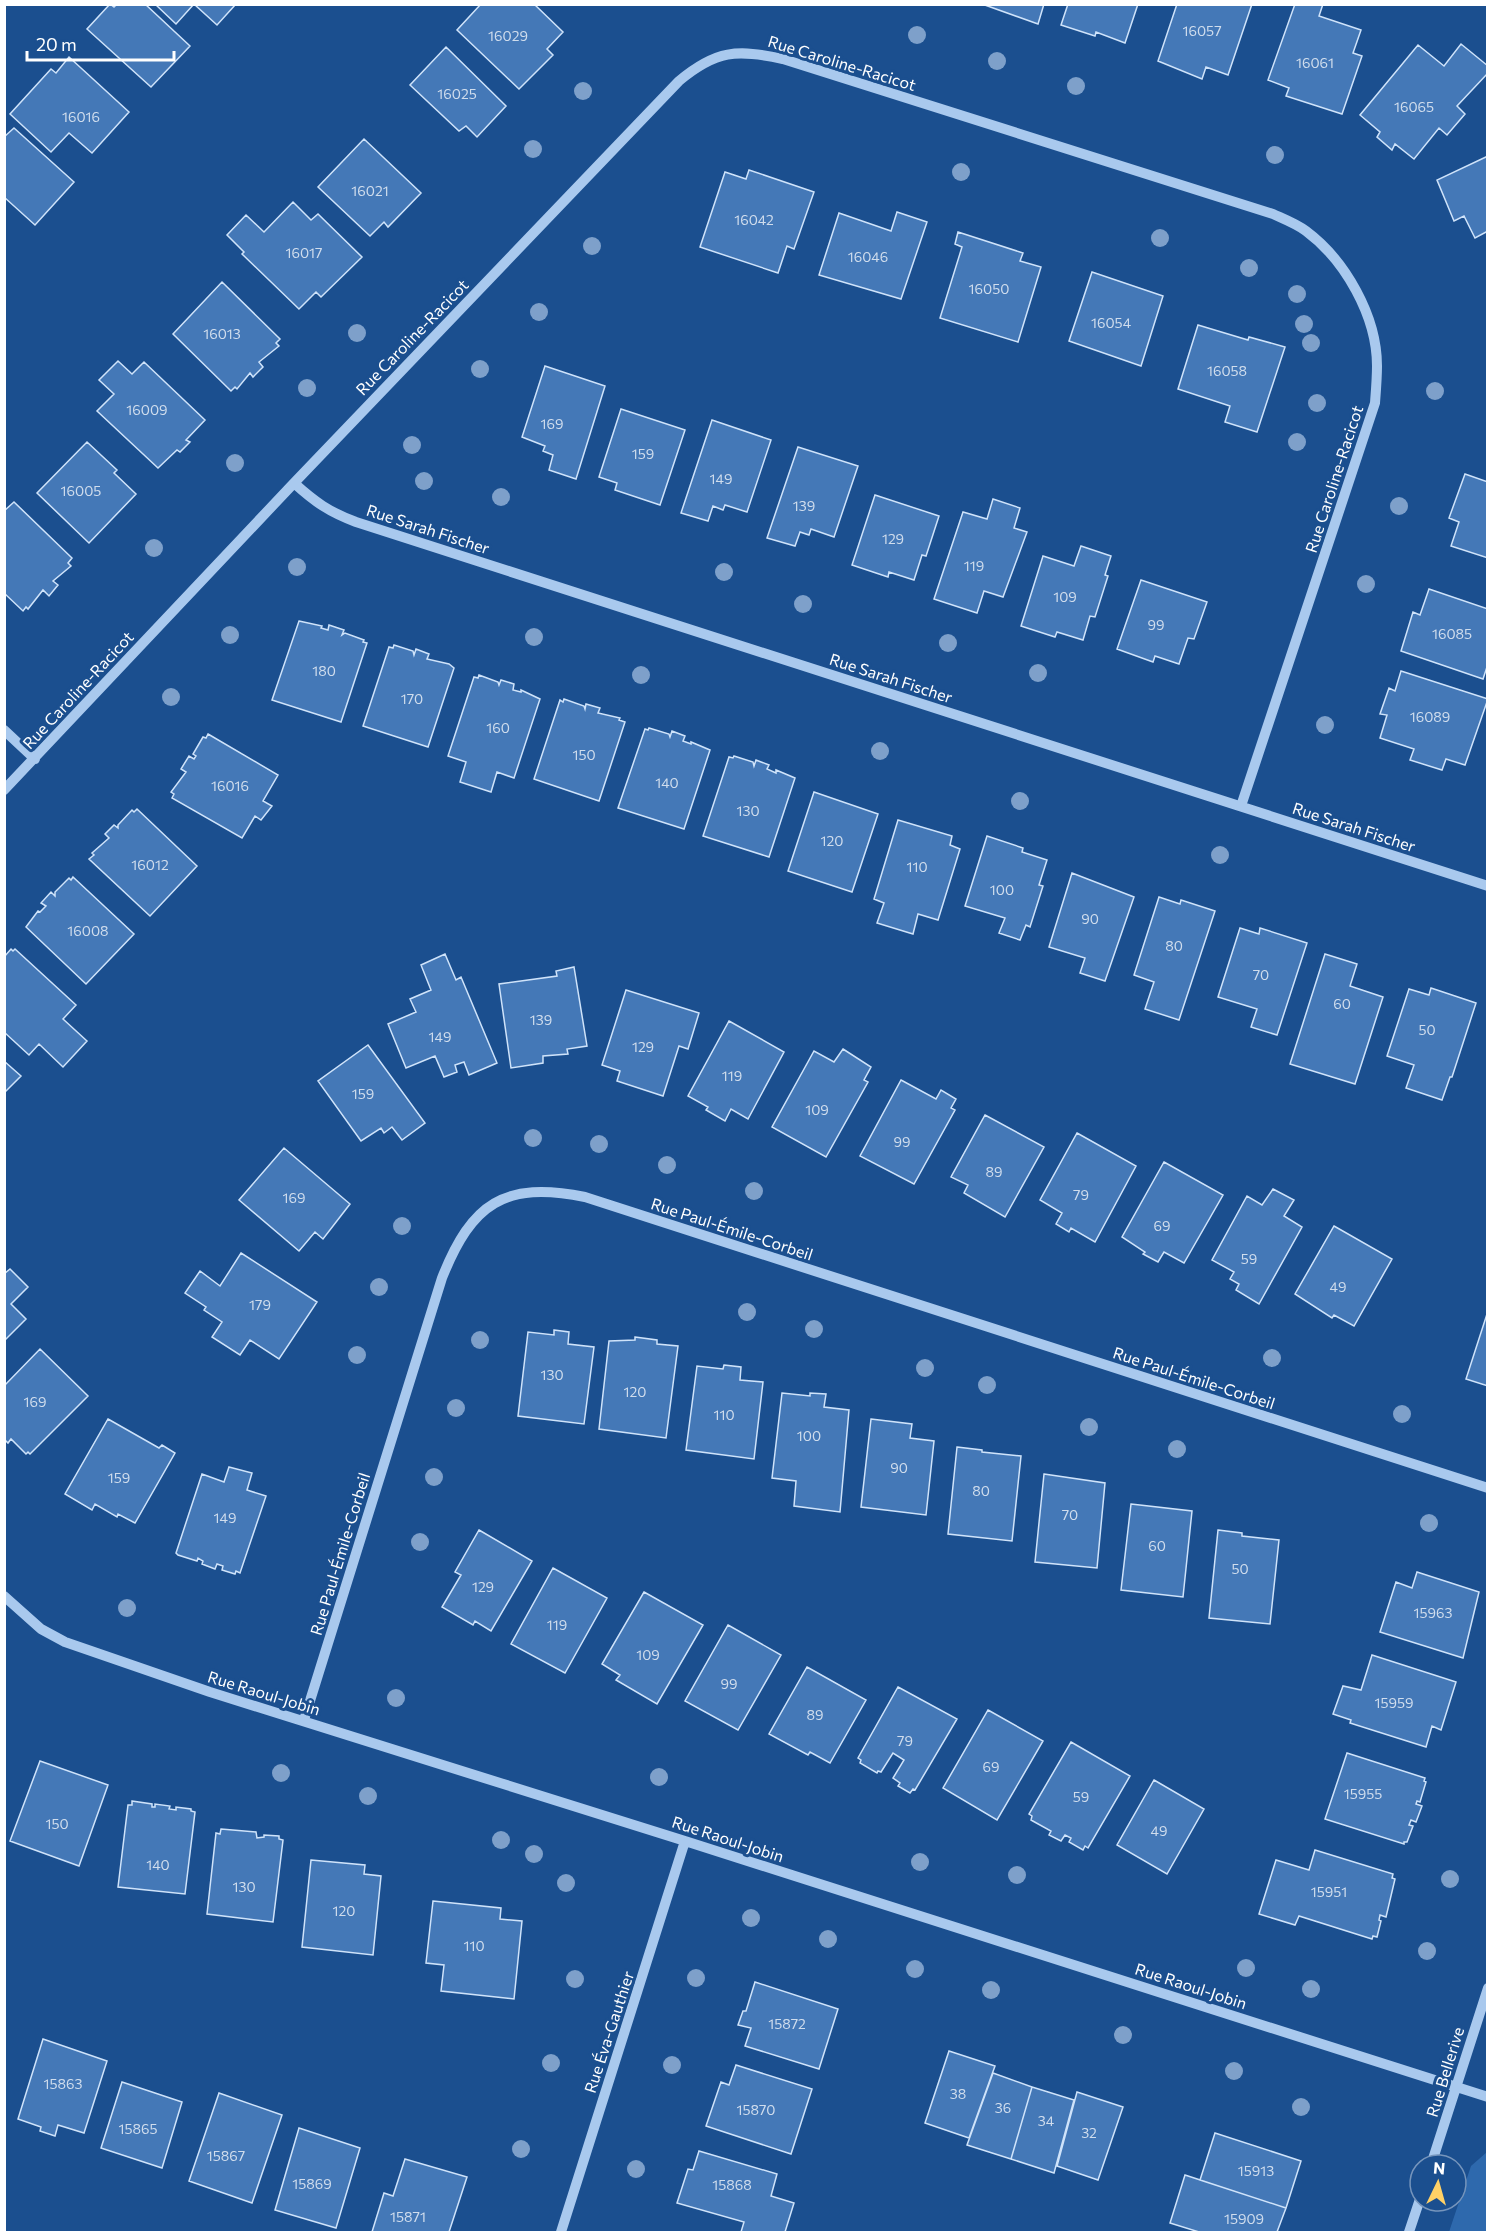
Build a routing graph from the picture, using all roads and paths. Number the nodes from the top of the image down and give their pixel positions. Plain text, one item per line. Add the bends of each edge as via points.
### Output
1 (294, 483) junction
2 (4, 730) edge
3 (35, 759) junction
4 (4, 790) edge
5 (1241, 806) junction
6 (1488, 886) edge
7 (1488, 1488) edge
8 (4, 1596) edge
9 (304, 1720) junction
10 (685, 1841) junction
11 (1488, 1988) edge
12 (1455, 2087) junction
13 (1488, 2097) edge
14 (1435, 2153) edge
15 (1415, 2213) edge
16 (561, 2232) edge
17 (1409, 2232) edge

1 - 3 street, Rue Caroline-Racicot
1 - 5 street, Rue Sarah Fischer via 332,513 356,522
1 - 5 street, Rue Caroline-Racicot via 679,81 700,64 726,54 754,52 783,59 1273,214 1305,229 1330,251 1354,284 1370,322 1377,363 1375,403
2 - 3 street
3 - 4 street, Rue Caroline-Racicot
5 - 6 street, Rue Sarah Fischer
7 - 9 street, Rue Paul-Émile-Corbeil via 585,1197 555,1191 504,1197 468,1226 453,1252
8 - 9 street, Rue Raoul-Jobin via 42,1629 64,1642
9 - 10 street, Rue Raoul-Jobin
10 - 12 street, Rue Raoul-Jobin
10 - 16 street, Rue Éva-Gauthier
11 - 12 street, Rue Bellerive
12 - 13 street, Rue Raoul-Jobin
12 - 14 street, Rue Bellerive
15 - 17 street

